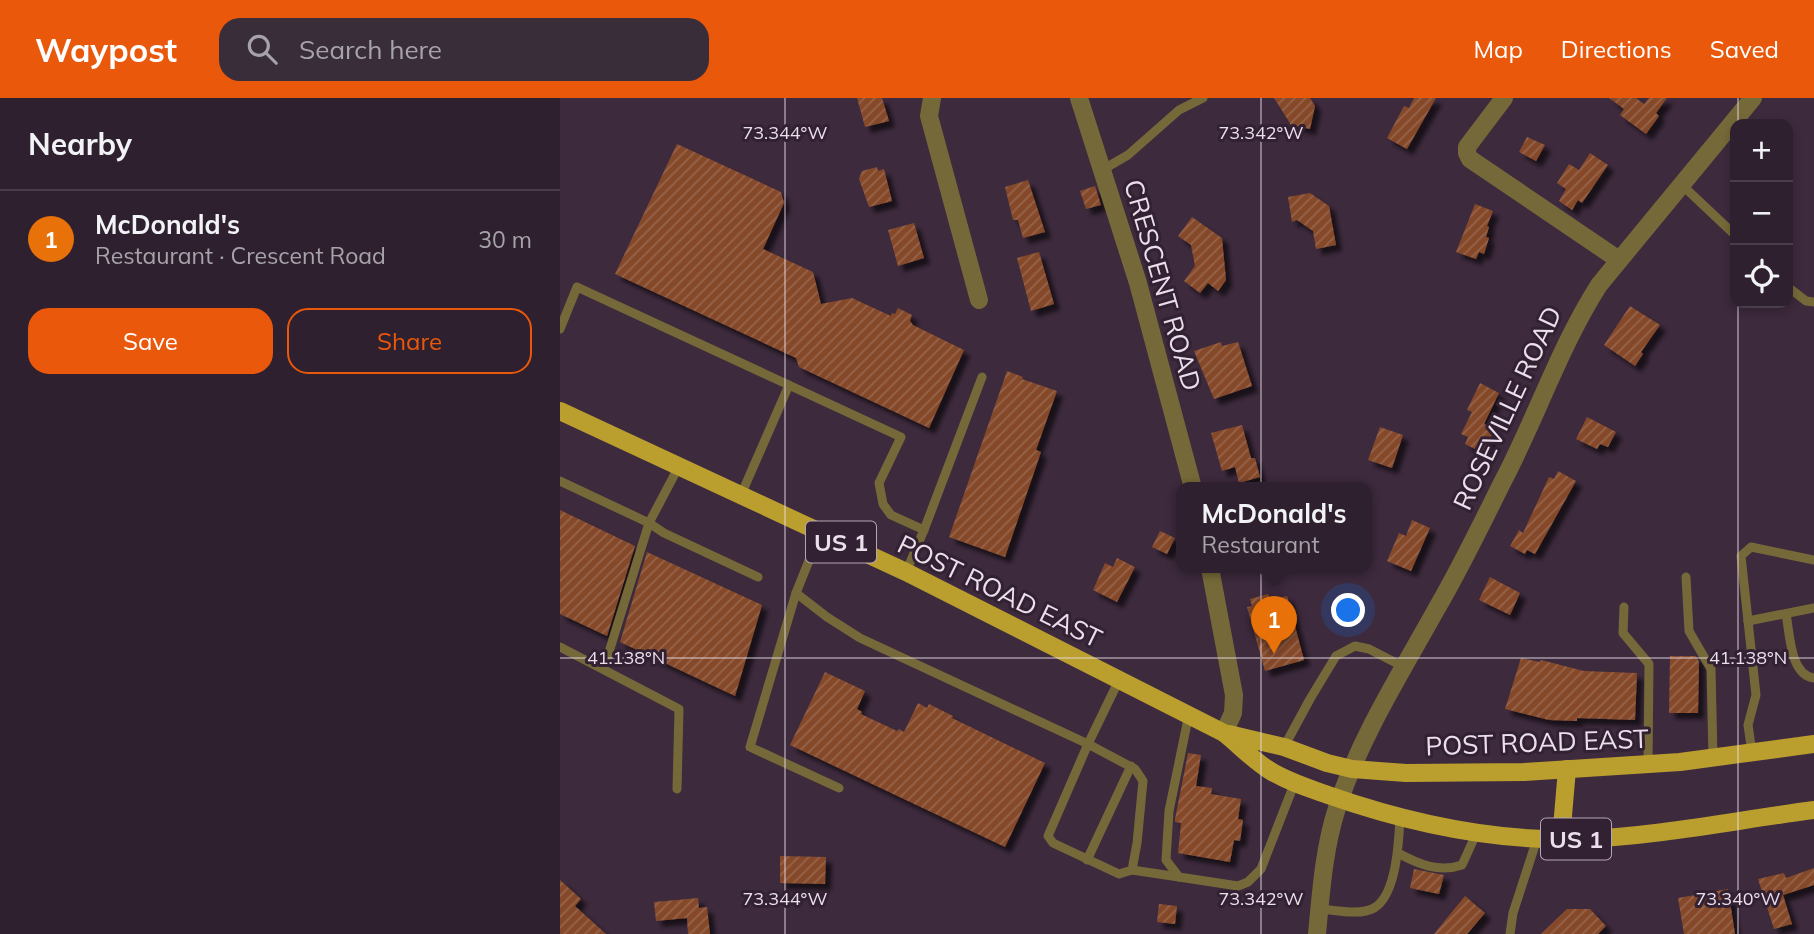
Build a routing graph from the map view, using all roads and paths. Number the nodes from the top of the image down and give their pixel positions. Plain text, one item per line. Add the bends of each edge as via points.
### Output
1 (932, 98) edge
2 (1079, 98) edge
3 (1203, 98) edge
4 (1504, 98) edge
5 (1753, 98) edge
6 (1102, 170) junction
7 (1682, 185) junction
8 (1730, 230) edge
9 (1619, 260) junction
10 (1793, 291) edge
11 (979, 300) dead end
12 (1814, 302) edge
13 (560, 329) edge
14 (982, 377) dead end
15 (789, 385) junction
16 (560, 411) edge
17 (679, 466) junction
18 (560, 481) edge
19 (1191, 482) edge
20 (741, 495) junction
21 (649, 523) junction
22 (924, 530) junction
23 (820, 533) junction
24 (1814, 559) edge
25 (906, 572) junction
26 (1211, 573) edge
27 (758, 577) dead end
28 (1686, 577) dead end
29 (796, 593) junction
30 (1623, 607) dead end
31 (1814, 608) edge
32 (1786, 614) junction
33 (1748, 621) junction
34 (560, 647) edge
35 (1404, 667) junction
36 (604, 668) junction
37 (1814, 678) edge
38 (1120, 679) junction
39 (1189, 714) junction
40 (1224, 733) junction
41 (1088, 744) junction
42 (1814, 744) edge
43 (1284, 747) junction
44 (1752, 753) junction
45 (1713, 758) junction
46 (1648, 764) junction
47 (1131, 766) junction
48 (1352, 769) junction
49 (1567, 769) junction
50 (1294, 782) junction
51 (839, 788) dead end
52 (677, 789) dead end
53 (1340, 799) junction
54 (1814, 810) edge
55 (1400, 816) junction
56 (1477, 832) junction
57 (1537, 839) junction
58 (1561, 839) junction
59 (1398, 853) junction
60 (1087, 860) junction
61 (1132, 870) junction
62 (1179, 877) junction
63 (1319, 909) junction
64 (1317, 934) edge
65 (1510, 934) edge

1 - 11 street via 929,116
2 - 6 street, CRESCENT ROAD
3 - 6 lane via 1179,110 1128,155
4 - 9 street via 1467,147 1470,159
5 - 7 street, ROSEVILLE ROAD
6 - 19 street, CRESCENT ROAD
7 - 8 lane
7 - 9 street, ROSEVILLE ROAD
9 - 35 street, ROSEVILLE ROAD via 1581,313 1527,435
10 - 12 lane
13 - 15 lane via 577,287
14 - 22 lane
15 - 20 lane
15 - 22 lane via 901,437 879,483 883,504 891,515
16 - 17 main road, POST ROAD EAST / US 1
17 - 20 main road, POST ROAD EAST / US 1
17 - 21 lane
18 - 21 lane
20 - 23 main road, POST ROAD EAST / US 1
21 - 27 lane
21 - 36 lane
22 - 25 lane
23 - 25 main road, POST ROAD EAST / US 1
23 - 29 lane
24 - 33 lane via 1751,548 1741,556
25 - 38 main road, POST ROAD EAST / US 1
26 - 40 street via 1234,695 1233,713
28 - 45 lane via 1689,631 1711,669
29 - 41 lane via 860,638
29 - 51 lane via 750,747
30 - 46 lane via 1623,633 1648,664
31 - 32 lane
32 - 33 lane
32 - 37 lane via 1797,667 1805,677
33 - 44 lane via 1756,695 1748,725
34 - 36 lane
35 - 43 lane via 1354,646 1336,656
35 - 48 street, ROSEVILLE ROAD
36 - 52 lane via 679,709
38 - 39 main road, POST ROAD EAST / US 1
38 - 41 lane
39 - 40 main road, POST ROAD EAST / US 1
39 - 62 lane via 1169,811 1166,860
40 - 43 main road, POST ROAD EAST / US 1
40 - 50 main road, POST ROAD EAST / US 1 via 1269,770
41 - 47 lane
41 - 60 lane via 1048,836
42 - 44 main road, POST ROAD EAST / US 1
43 - 48 main road, POST ROAD EAST / US 1
44 - 45 main road, POST ROAD EAST / US 1
45 - 46 main road, POST ROAD EAST / US 1
46 - 49 main road, POST ROAD EAST / US 1
47 - 60 lane
47 - 61 lane via 1143,781
48 - 49 main road, POST ROAD EAST / US 1 via 1446,774
48 - 53 street, ROSEVILLE ROAD
49 - 58 main road
50 - 53 main road, POST ROAD EAST / US 1
50 - 62 lane via 1261,869 1248,882 1238,886
53 - 55 main road, POST ROAD EAST / US 1
53 - 63 street, ROSEVILLE ROAD
54 - 58 main road, POST ROAD EAST / US 1
55 - 56 main road, POST ROAD EAST / US 1
55 - 59 lane
56 - 57 main road, POST ROAD EAST / US 1
56 - 59 lane via 1462,864 1451,869
57 - 58 main road, POST ROAD EAST / US 1
57 - 65 lane
59 - 63 lane via 1387,893 1375,908 1362,912
60 - 61 lane via 1119,874
61 - 62 lane
63 - 64 street, ROSEVILLE ROAD

